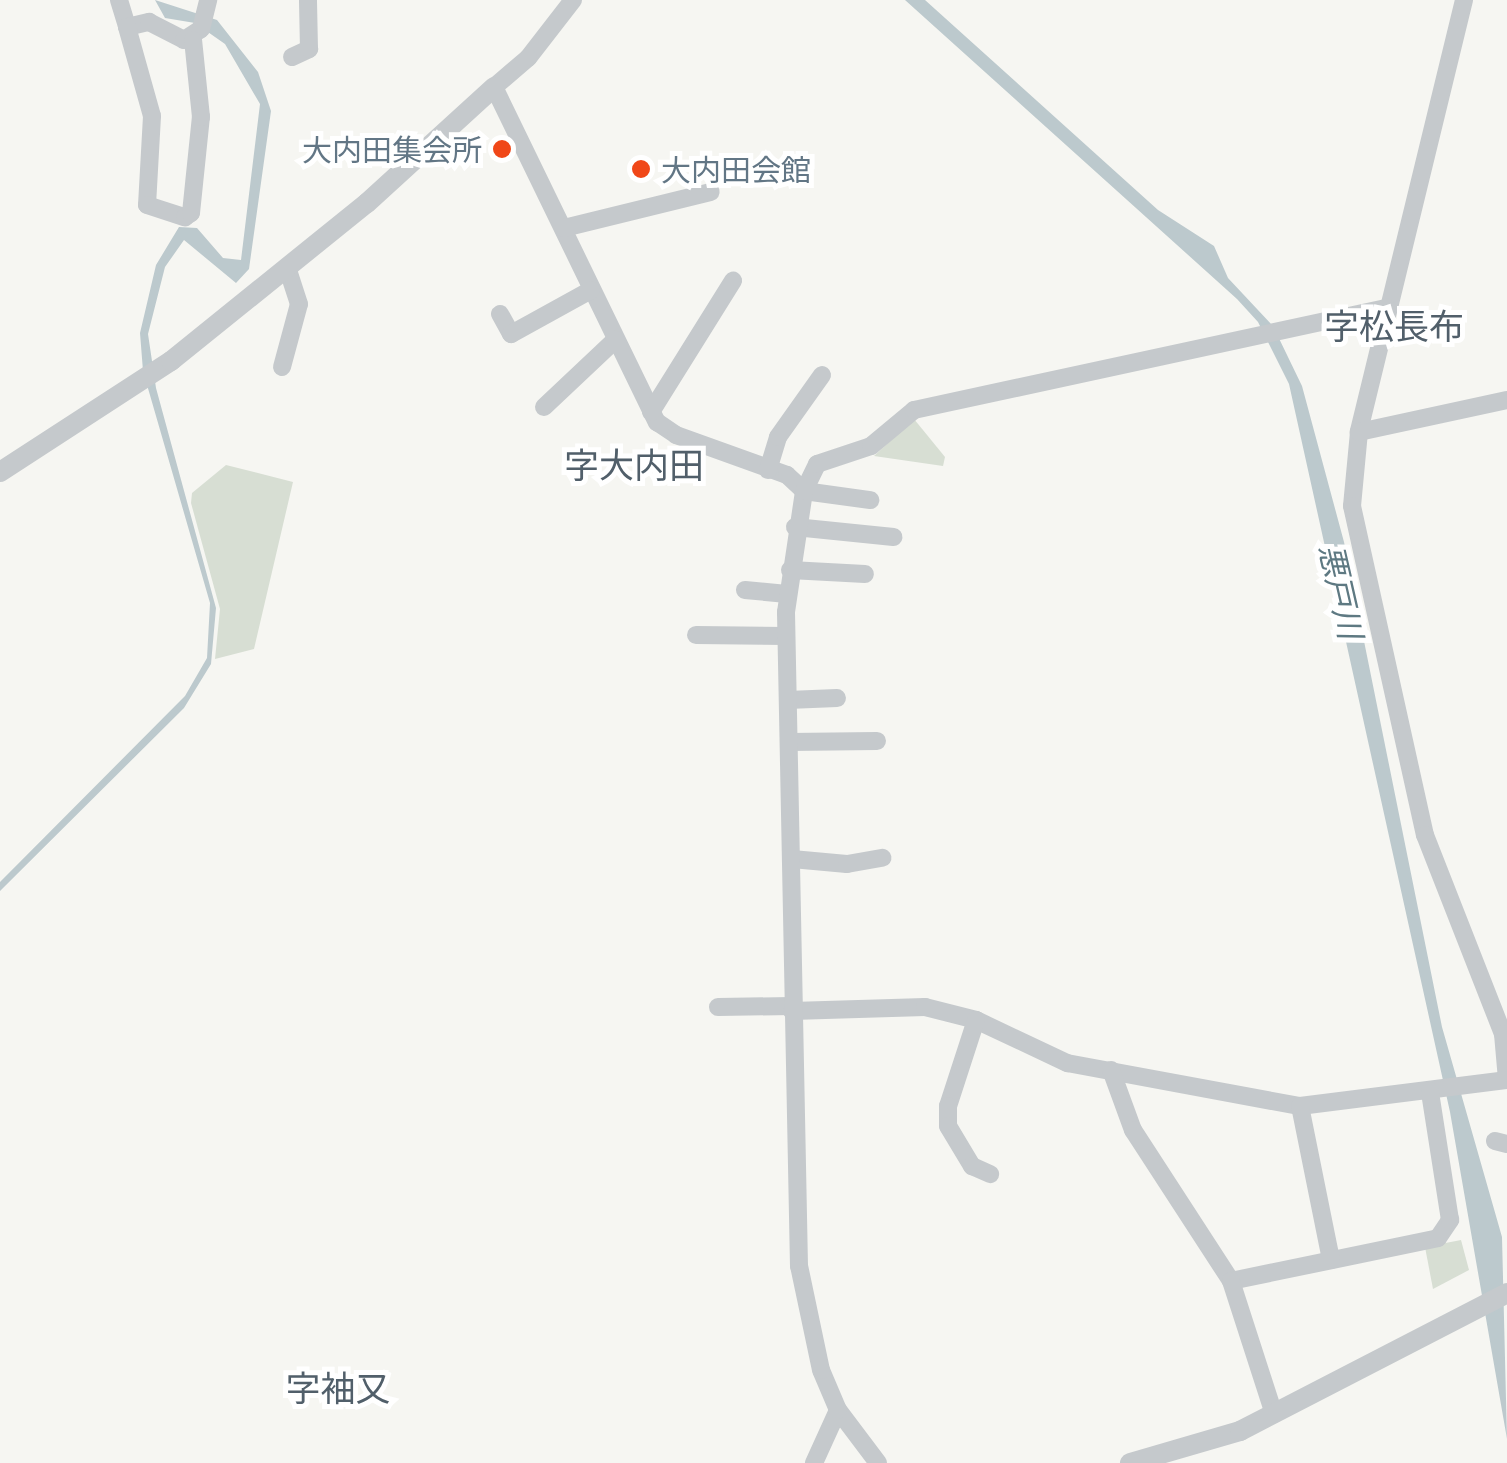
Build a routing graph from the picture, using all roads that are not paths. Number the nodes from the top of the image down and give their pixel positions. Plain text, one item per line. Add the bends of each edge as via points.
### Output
1 (119, 0) edge
2 (308, 0) edge
3 (573, 0) edge
4 (1464, 0) edge
5 (202, 20) edge
6 (128, 27) junction
7 (292, 57) dead end
8 (494, 88) junction
9 (711, 192) dead end
10 (564, 228) junction
11 (287, 268) junction
12 (733, 280) dead end
13 (591, 290) junction
14 (1387, 308) junction
15 (500, 314) dead end
16 (615, 340) junction
17 (282, 367) dead end
18 (822, 375) dead end
19 (1507, 400) edge
20 (544, 407) dead end
21 (651, 412) junction
22 (1359, 432) junction
23 (768, 470) junction
24 (0, 472) edge
25 (804, 491) junction
26 (870, 500) dead end
27 (795, 527) junction
28 (893, 537) dead end
29 (790, 570) junction
30 (865, 574) dead end
31 (745, 590) dead end
32 (788, 594) junction
33 (696, 635) dead end
34 (786, 636) junction
35 (838, 698) dead end
36 (788, 700) junction
37 (877, 741) dead end
38 (790, 742) junction
39 (882, 858) dead end
40 (792, 860) junction
41 (718, 1007) dead end
42 (792, 1008) junction
43 (976, 1020) junction
44 (1111, 1070) junction
45 (1507, 1080) edge
46 (1430, 1092) junction
47 (1300, 1106) junction
48 (990, 1174) dead end
49 (1331, 1260) junction
50 (1231, 1281) junction
51 (1507, 1293) edge
52 (838, 1410) junction
53 (1274, 1414) junction
54 (814, 1463) edge
55 (878, 1463) edge
56 (1130, 1463) edge

1 - 6 street
2 - 7 street via 309,50
3 - 8 street via 528,58
4 - 14 street
5 - 6 street
5 - 6 street via 202,116 191,214 185,216 148,205 152,116
8 - 10 street
8 - 11 street
9 - 10 street
10 - 13 street
11 - 17 street via 298,304
11 - 24 street via 172,361
12 - 21 street
13 - 15 street via 511,334
13 - 16 street
14 - 22 street
14 - 25 street via 914,410 871,446 817,464
16 - 20 street
16 - 21 street
18 - 23 street via 778,437
19 - 22 street
21 - 23 street via 676,436
22 - 45 street via 1352,506 1424,835 1503,1034
23 - 25 street via 800,482
25 - 26 street
25 - 27 street
27 - 28 street
27 - 29 street
29 - 30 street
29 - 32 street
31 - 32 street
32 - 34 street
33 - 34 street
34 - 36 street
35 - 36 street
36 - 38 street
37 - 38 street
38 - 40 street
39 - 40 street via 847,864
40 - 42 street
41 - 42 street
42 - 43 street via 924,1007
42 - 52 street via 798,1266 810,1336
43 - 44 street via 1067,1063
43 - 48 street via 948,1106 948,1126 972,1166
44 - 47 street
44 - 50 street via 1133,1130
45 - 46 street
46 - 47 street
46 - 49 street via 1450,1220 1438,1238
47 - 49 street
49 - 50 street
50 - 53 street
51 - 53 street
52 - 54 street
52 - 55 street
53 - 56 street

